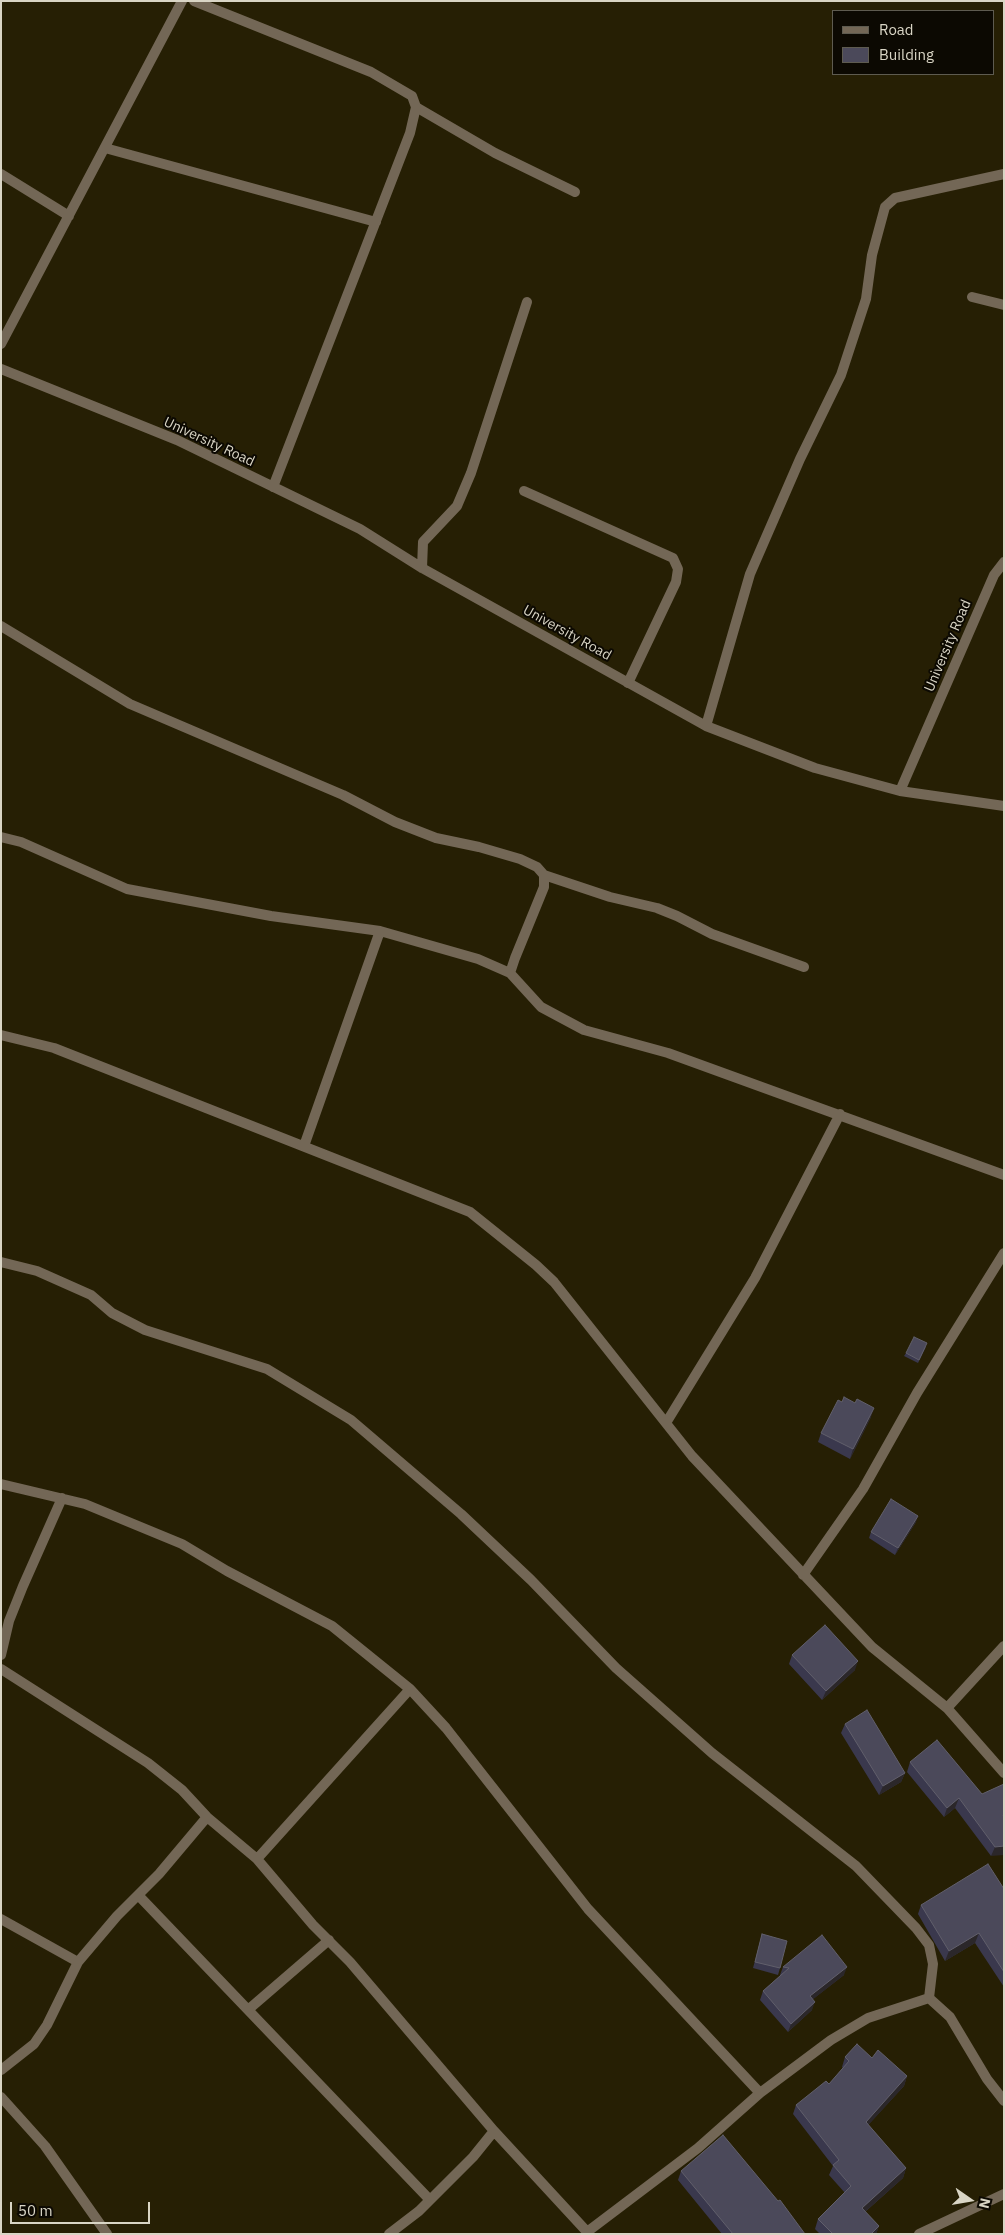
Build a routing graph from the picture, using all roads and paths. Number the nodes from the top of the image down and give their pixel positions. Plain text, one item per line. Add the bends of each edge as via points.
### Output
1 (182, 1) edge
2 (194, 1) edge
3 (416, 107) junction
4 (104, 148) junction
5 (1, 174) edge
6 (1004, 174) edge
7 (575, 192) dead end
8 (69, 216) junction
9 (376, 222) junction
10 (972, 297) dead end
11 (527, 302) dead end
12 (1004, 305) edge
13 (1, 344) edge
14 (1, 369) edge
15 (273, 487) junction
16 (524, 491) dead end
17 (1004, 562) edge
18 (422, 568) junction
19 (999, 576) edge
20 (1, 626) edge
21 (628, 683) junction
22 (706, 726) junction
23 (900, 791) junction
24 (1004, 806) edge
25 (1, 837) edge
26 (544, 875) junction
27 (380, 930) junction
28 (804, 968) dead end
29 (510, 974) junction
30 (1, 1035) edge
31 (840, 1114) junction
32 (304, 1146) junction
33 (1004, 1175) edge
34 (1004, 1253) edge
35 (1, 1262) edge
36 (666, 1423) junction
37 (1, 1484) edge
38 (62, 1498) junction
39 (803, 1575) junction
40 (1004, 1646) edge
41 (1, 1655) edge
42 (1, 1669) edge
43 (410, 1689) junction
44 (946, 1708) junction
45 (1004, 1773) edge
46 (207, 1817) junction
47 (257, 1860) junction
48 (139, 1896) junction
49 (1, 1919) edge
50 (329, 1940) junction
51 (78, 1962) junction
52 (929, 1998) junction
53 (249, 2009) junction
54 (1, 2070) edge
55 (760, 2094) junction
56 (1, 2097) edge
57 (1004, 2101) edge
58 (494, 2131) junction
59 (1004, 2194) edge
60 (430, 2200) junction
61 (588, 2233) edge
62 (107, 2234) edge
63 (389, 2234) edge
64 (919, 2234) edge

1 - 4 street
2 - 3 street via 371,72 412,96
3 - 7 street via 495,153
3 - 9 street via 410,133
4 - 8 street
4 - 9 street
5 - 8 street
6 - 22 street via 895,198 885,207 872,255 866,299 841,374 750,574
8 - 13 street
9 - 15 street
10 - 12 street
11 - 18 street via 471,473 457,506 423,542
14 - 15 street, University Road via 177,440
15 - 18 street, University Road via 360,528
16 - 21 street via 673,558 678,569 676,582
17 - 19 street, University Road
18 - 21 street, University Road
19 - 23 street, University Road
20 - 26 street via 130,704 343,795 395,822 436,838 479,846 520,860 537,867
21 - 22 street, University Road
22 - 23 street, University Road via 815,768
23 - 24 street
25 - 27 street via 21,842 127,889 271,916
26 - 28 street via 610,897 657,908 693,926
26 - 29 street via 542,892
27 - 29 street via 478,959
27 - 32 street
29 - 31 street via 541,1007 584,1030 668,1053
30 - 32 street via 54,1048
31 - 33 street
31 - 36 street via 755,1278
32 - 36 street via 470,1212 554,1282
34 - 39 street via 862,1489
35 - 52 street via 37,1270 91,1295 112,1312 145,1330 267,1369 351,1420 462,1514 616,1668 704,1746 856,1866 929,1945 933,1964
36 - 39 street via 692,1456
37 - 38 street
38 - 41 street via 9,1621
38 - 43 street via 85,1504 182,1544 332,1626
39 - 44 street via 872,1647
40 - 44 street
42 - 46 street via 148,1763 182,1790
43 - 47 street
43 - 55 street via 446,1728 588,1909
44 - 45 street
46 - 47 street
46 - 48 street
47 - 50 street
48 - 51 street via 117,1916
48 - 53 street
49 - 51 street
50 - 53 street
50 - 58 street
51 - 54 street via 34,2044
52 - 55 street via 868,2018 831,2040
52 - 57 street via 950,2017
53 - 60 street
55 - 61 street via 698,2148
56 - 62 street via 45,2146
58 - 60 street
58 - 61 street
59 - 64 street
60 - 63 street

